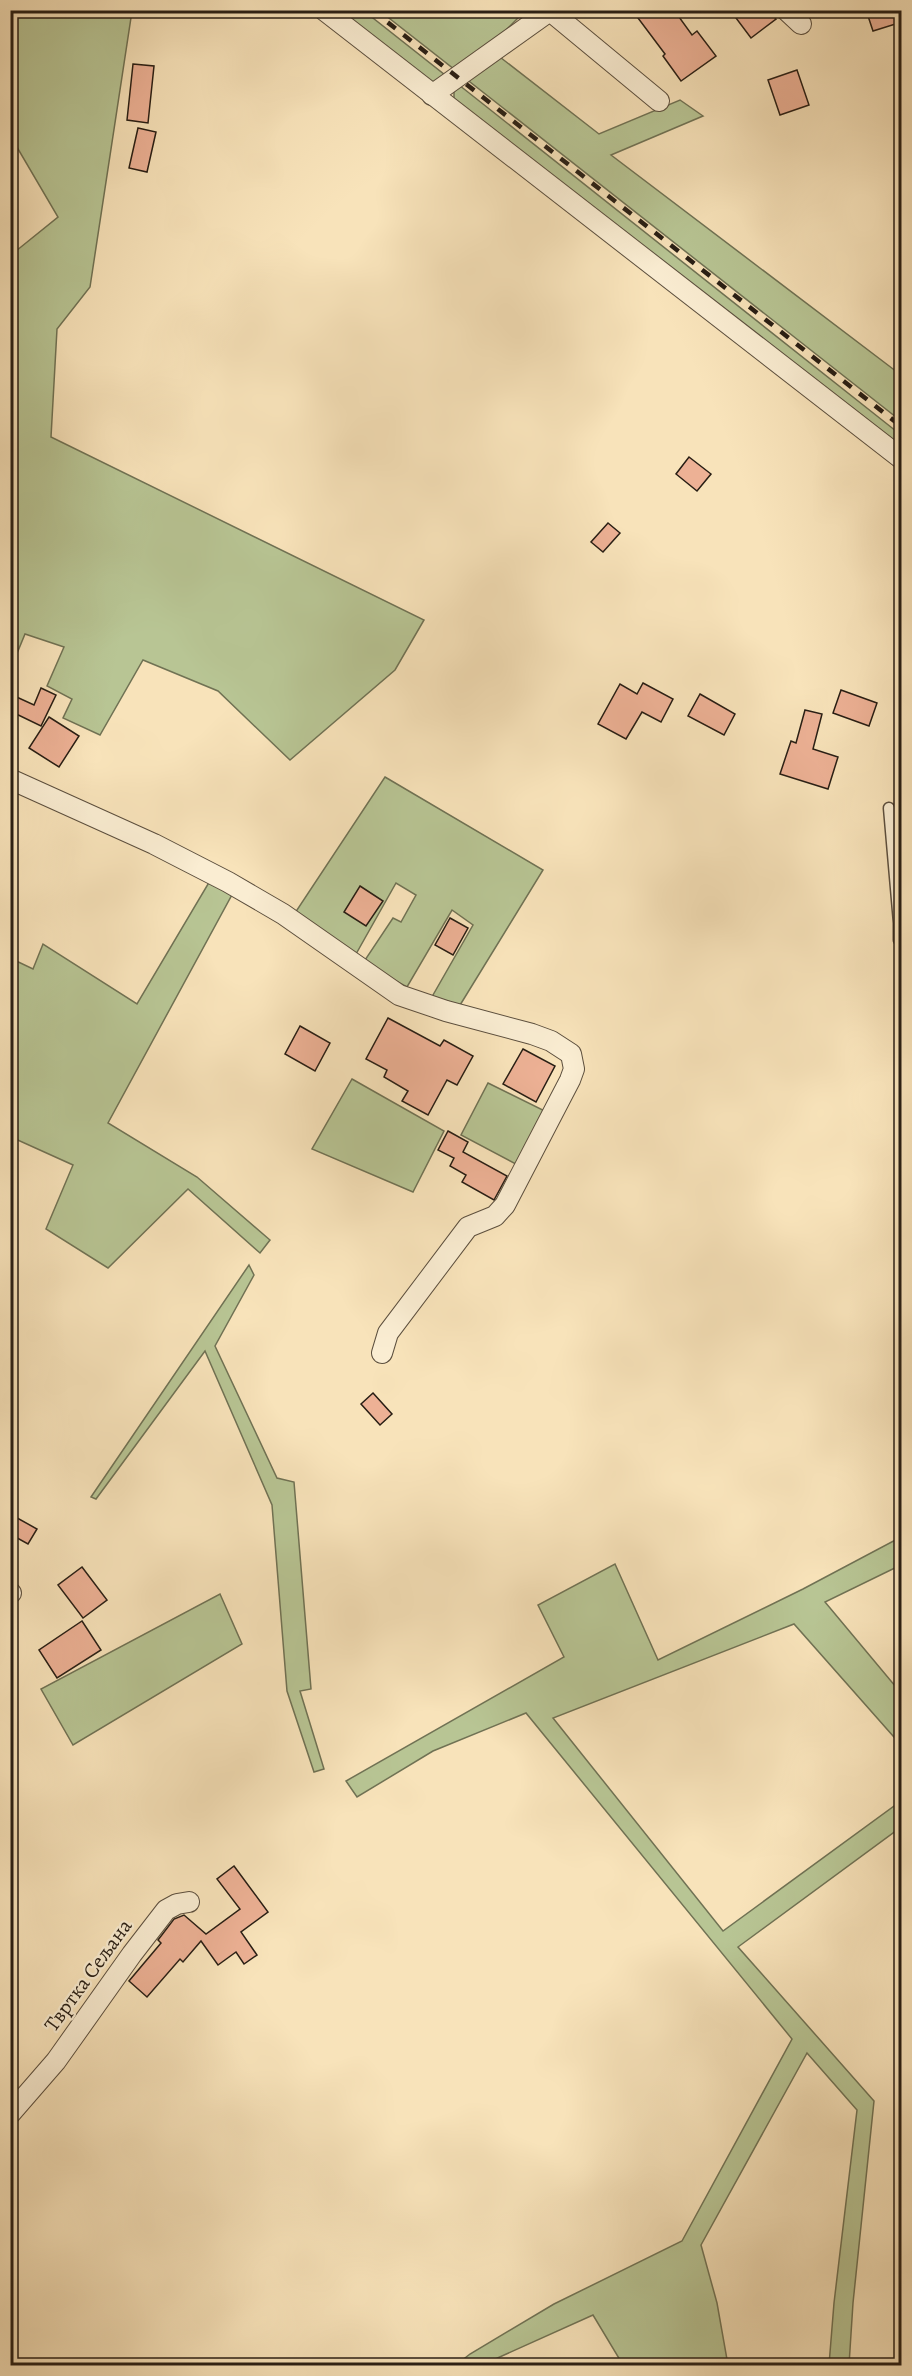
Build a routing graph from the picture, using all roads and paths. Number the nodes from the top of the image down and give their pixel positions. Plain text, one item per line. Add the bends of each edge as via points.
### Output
1 (324, 10) edge
2 (786, 10) edge
3 (550, 11) edge
4 (801, 24) dead end
5 (432, 95) junction
6 (659, 101) dead end
7 (902, 459) edge
8 (10, 779) edge
9 (889, 808) dead end
10 (902, 945) edge
11 (382, 1353) dead end
12 (189, 1902) dead end
13 (10, 2114) edge

1 - 5 street
2 - 4 street
3 - 5 street
3 - 6 street
5 - 7 street
8 - 11 street via 154,844 258,898 399,995 532,1034 571,1054 574,1069 570,1080 505,1205 495,1216 468,1227 387,1333
9 - 10 lane
12 - 13 street, Твртка Сељана via 166,1910 56,2061

